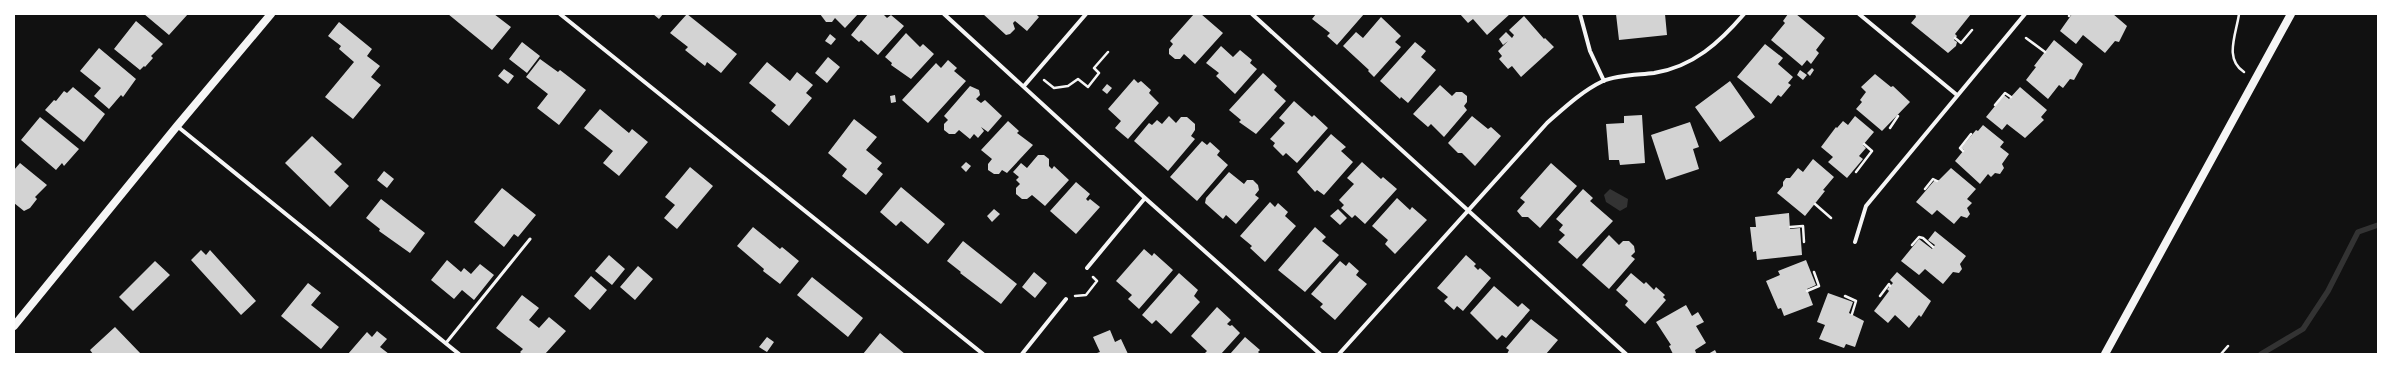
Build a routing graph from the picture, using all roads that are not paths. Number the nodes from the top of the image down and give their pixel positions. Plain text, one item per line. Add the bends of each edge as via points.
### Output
1 (271, 14) edge
2 (560, 14) edge
3 (944, 14) edge
4 (1086, 14) edge
5 (1252, 14) edge
6 (1580, 14) edge
7 (1744, 14) edge
8 (1859, 14) edge
9 (2025, 14) edge
10 (2291, 14) edge
11 (1604, 81) junction
12 (1024, 86) junction
13 (1957, 95) junction
14 (177, 126) junction
15 (1145, 198) junction
16 (1468, 212) junction
17 (530, 239) dead end
18 (1855, 242) dead end
19 (1087, 268) road end
20 (1066, 299) road end
21 (14, 326) edge
22 (446, 344) junction
23 (459, 354) edge
24 (983, 354) edge
25 (1022, 354) edge
26 (1320, 354) edge
27 (1339, 354) edge
28 (1626, 354) edge
29 (2105, 354) edge

1 - 14 main road
2 - 24 street
3 - 12 street
4 - 12 street
5 - 16 street
6 - 11 street via 1590,51
7 - 11 street via 1725,36 1701,56 1656,72
8 - 13 street
9 - 13 street
10 - 29 main road
11 - 16 street via 1575,99 1547,123
12 - 15 street
13 - 18 street via 1866,206
14 - 21 main road
14 - 22 street
15 - 19 street
15 - 26 street
16 - 27 street
16 - 28 street
17 - 22 lane
20 - 25 street
22 - 23 street

